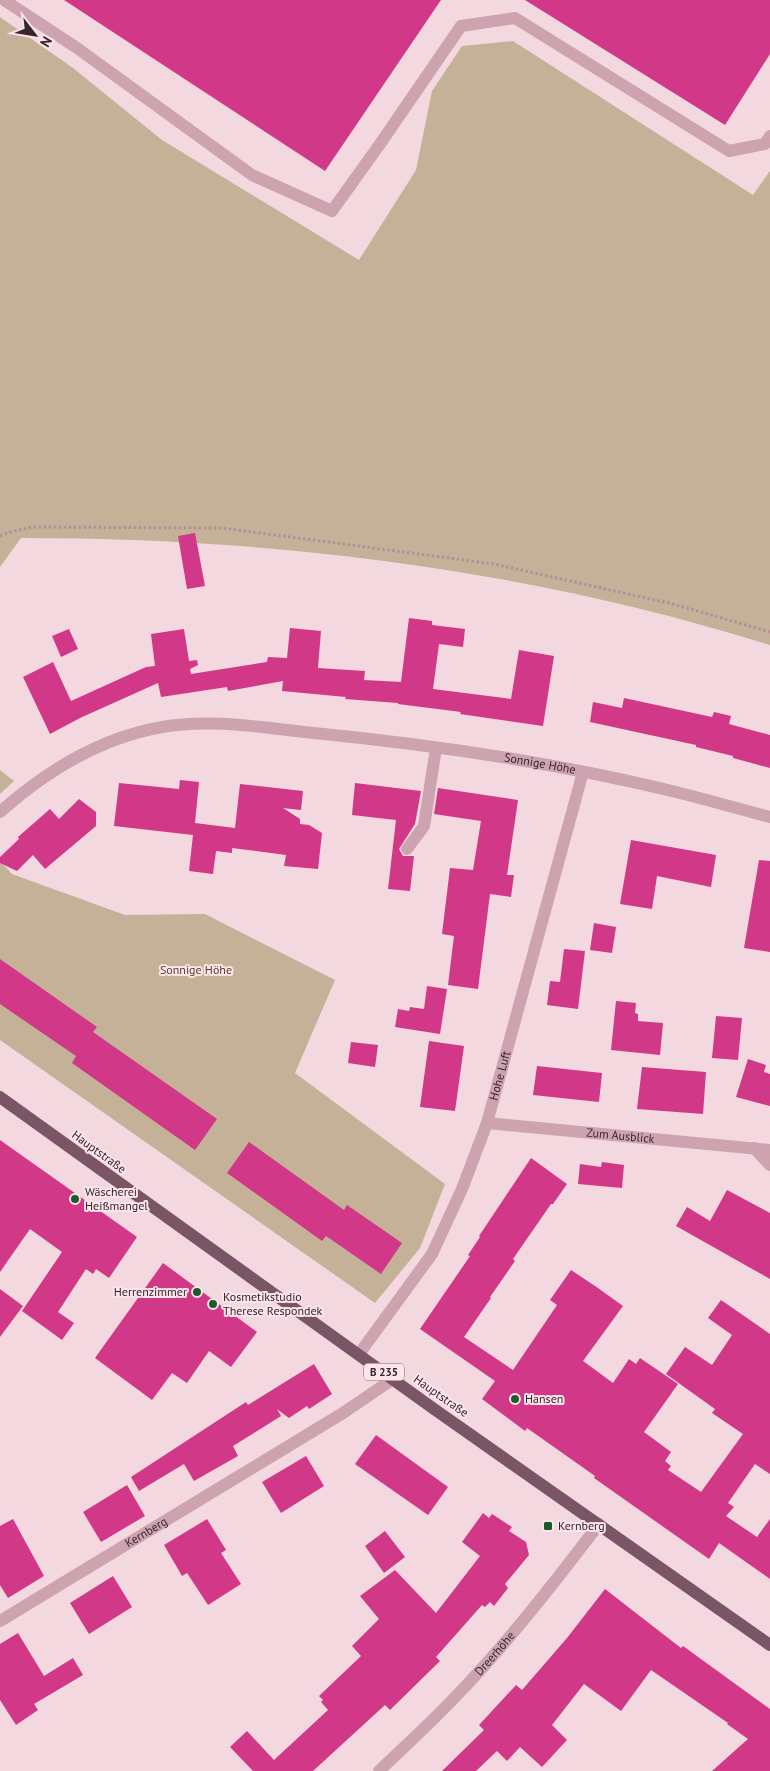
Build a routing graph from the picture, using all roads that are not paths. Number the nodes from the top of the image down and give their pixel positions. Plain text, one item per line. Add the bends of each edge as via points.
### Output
1 (4, 0) edge
2 (770, 136) edge
3 (436, 748) junction
4 (583, 772) junction
5 (0, 812) edge
6 (770, 817) edge
7 (407, 849) dead end
8 (0, 1097) edge
9 (487, 1123) junction
10 (754, 1148) junction
11 (770, 1150) edge
12 (770, 1165) edge
13 (359, 1354) junction
14 (393, 1379) junction
15 (599, 1524) junction
16 (0, 1621) edge
17 (770, 1645) edge
18 (379, 1771) edge

1 - 2 street via 77,48 252,175 332,211 461,26 515,18 729,151 765,144
3 - 4 street, Sonnige Höhe
3 - 5 street, Sonnige Höhe via 200,723 164,726 131,733 95,747 60,766
3 - 7 street via 424,826
4 - 6 street, Sonnige Höhe via 677,792
4 - 9 street, Hohe Luft
8 - 13 main road, Hauptstraße / B 235
9 - 10 street, Zum Ausblick
9 - 13 street, Hohe Luft via 432,1254
10 - 11 street, Zum Ausblick
10 - 12 street
13 - 14 main road, Hauptstraße / B 235
14 - 15 main road, Hauptstraße / B 235
14 - 16 street, Kernberg
15 - 17 main road, Hauptstraße / B 235
15 - 18 street, Dreerhöhe via 560,1577 492,1657 458,1695

